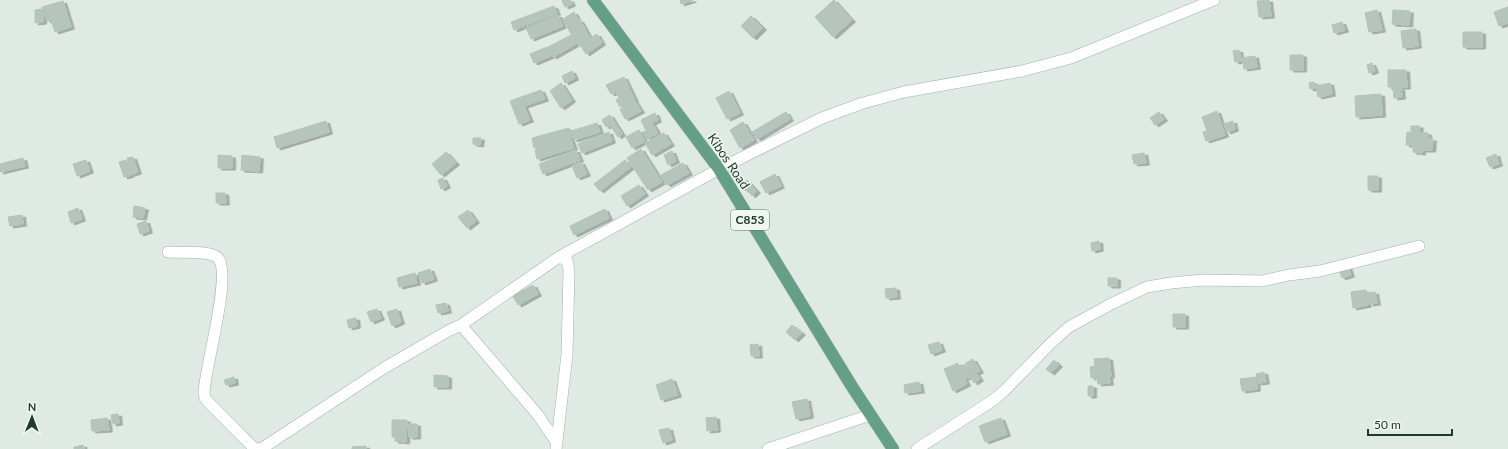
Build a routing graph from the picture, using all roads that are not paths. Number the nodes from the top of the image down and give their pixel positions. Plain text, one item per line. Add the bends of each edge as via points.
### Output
1 (593, 0) edge
2 (1214, 0) edge
3 (719, 169) junction
4 (1419, 246) dead end
5 (168, 252) dead end
6 (559, 257) junction
7 (461, 325) junction
8 (870, 415) junction
9 (557, 446) edge
10 (255, 449) edge
11 (259, 449) edge
12 (768, 449) edge
13 (893, 449) edge
14 (917, 449) edge

1 - 3 main road, Kibos Road / C853
2 - 3 street via 1071,58 1047,65 904,92 863,104 822,118
3 - 6 street
3 - 8 main road, Kibos Road / C853
4 - 14 street via 1320,271 1262,280 1204,280 1146,287 1069,327 992,401
5 - 10 street via 208,254 216,256 220,261 221,293 204,393 208,402
6 - 7 street
6 - 9 street via 567,260 569,271 568,355
7 - 9 street via 538,415
7 - 11 street via 384,368
8 - 12 street
8 - 13 main road, Kibos Road / C853

